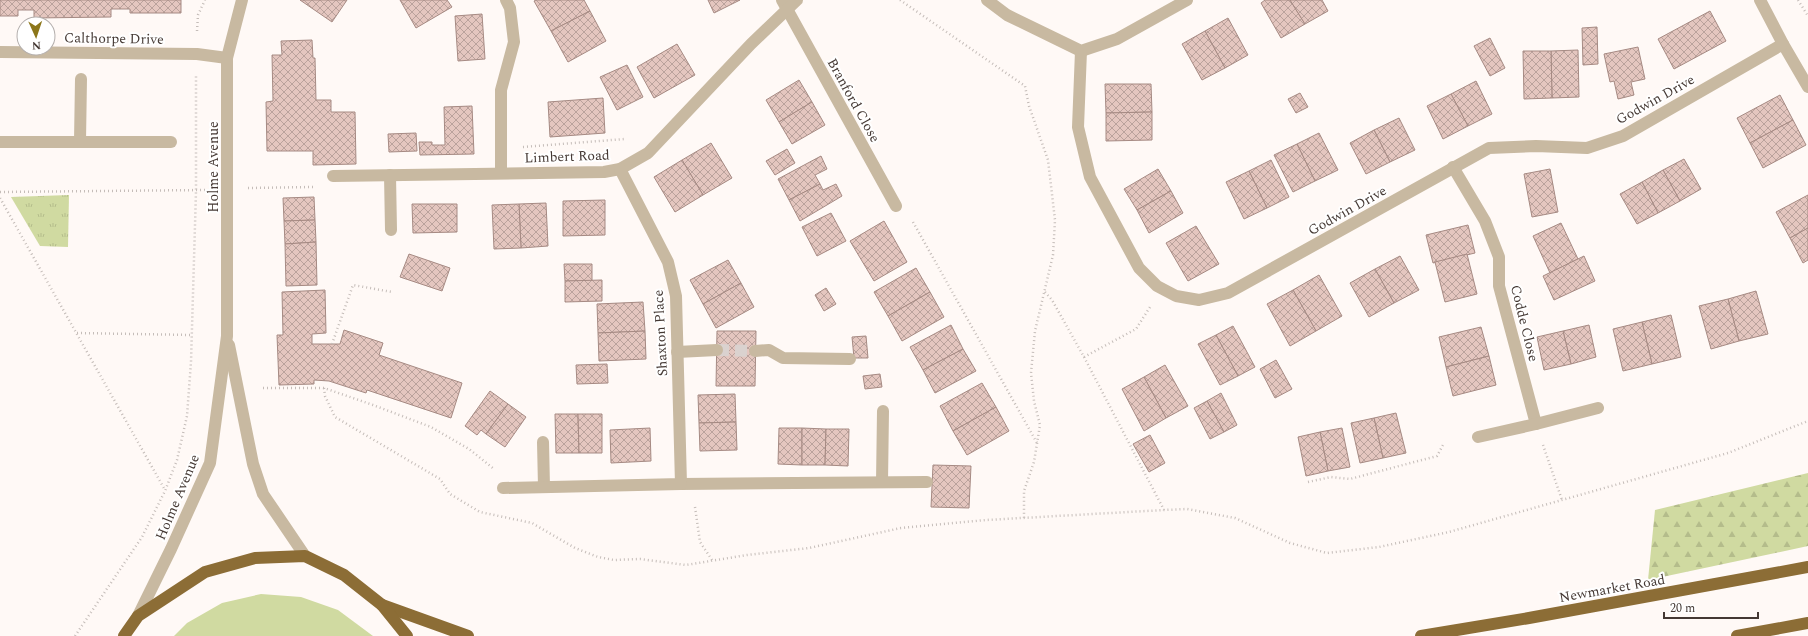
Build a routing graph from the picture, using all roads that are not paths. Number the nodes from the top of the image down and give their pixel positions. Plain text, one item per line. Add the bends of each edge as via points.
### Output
1 (242, 0) edge
2 (506, 0) edge
3 (797, 0) edge
4 (987, 0) edge
5 (1187, 0) edge
6 (1760, 0) edge
7 (785, 4) edge
8 (1783, 44) junction
9 (1081, 51) junction
10 (0, 52) edge
11 (227, 58) junction
12 (81, 78) dead end
13 (1808, 87) edge
14 (80, 141) junction
15 (0, 142) edge
16 (171, 142) dead end
17 (1453, 167) junction
18 (620, 169) junction
19 (501, 173) junction
20 (390, 175) junction
21 (333, 176) road end
22 (896, 206) road end
23 (391, 230) dead end
24 (227, 336) junction
25 (717, 350) tunnel mouth
26 (756, 350) tunnel mouth
27 (677, 352) junction
28 (850, 359) dead end
29 (1598, 408) dead end
30 (883, 411) dead end
31 (1536, 424) junction
32 (1478, 437) dead end
33 (543, 442) dead end
34 (882, 482) junction
35 (927, 482) dead end
36 (681, 484) junction
37 (544, 487) junction
38 (503, 488) dead end
39 (305, 556) junction
40 (1808, 567) edge
41 (382, 605) junction
42 (138, 616) junction
43 (1808, 623) edge
44 (124, 636) edge
45 (407, 636) edge
46 (468, 636) edge
47 (1421, 636) edge
48 (1737, 636) edge

1 - 11 street, Holme Avenue
2 - 19 street via 510,8 514,42 501,90
3 - 7 street, Limbert Road
4 - 9 street via 1007,15
5 - 9 street via 1117,39
6 - 8 street
7 - 18 street, Limbert Road via 648,153
7 - 22 street, Branford Close
8 - 13 street
8 - 17 street, Godwin Drive via 1623,136 1587,148 1489,148
9 - 17 street, Godwin Drive via 1078,127 1090,177 1139,268 1157,286 1176,296 1199,300 1228,293
10 - 11 street, Calthorpe Drive via 197,54
11 - 24 street, Holme Avenue
12 - 14 street
14 - 15 street
14 - 16 street
17 - 31 street, Codde Close via 1485,221 1499,257 1499,286
18 - 19 street, Limbert Road via 604,172
18 - 27 street, Shaxton Place via 668,262 676,296
19 - 20 street, Limbert Road
20 - 21 street, Limbert Road
20 - 23 street
24 - 39 street, Holme Avenue via 253,464 263,494
24 - 42 street, Holme Avenue via 210,463
25 - 27 street
26 - 28 street via 769,350 783,358
27 - 36 street, Shaxton Place
29 - 31 street
30 - 34 street
31 - 32 street
33 - 37 street
34 - 35 street
34 - 36 street
36 - 37 street
37 - 38 street
39 - 41 highway via 344,575
39 - 42 highway via 255,558 205,572
40 - 47 highway, Newmarket Road
41 - 45 highway
41 - 46 highway
42 - 44 highway
43 - 48 highway

